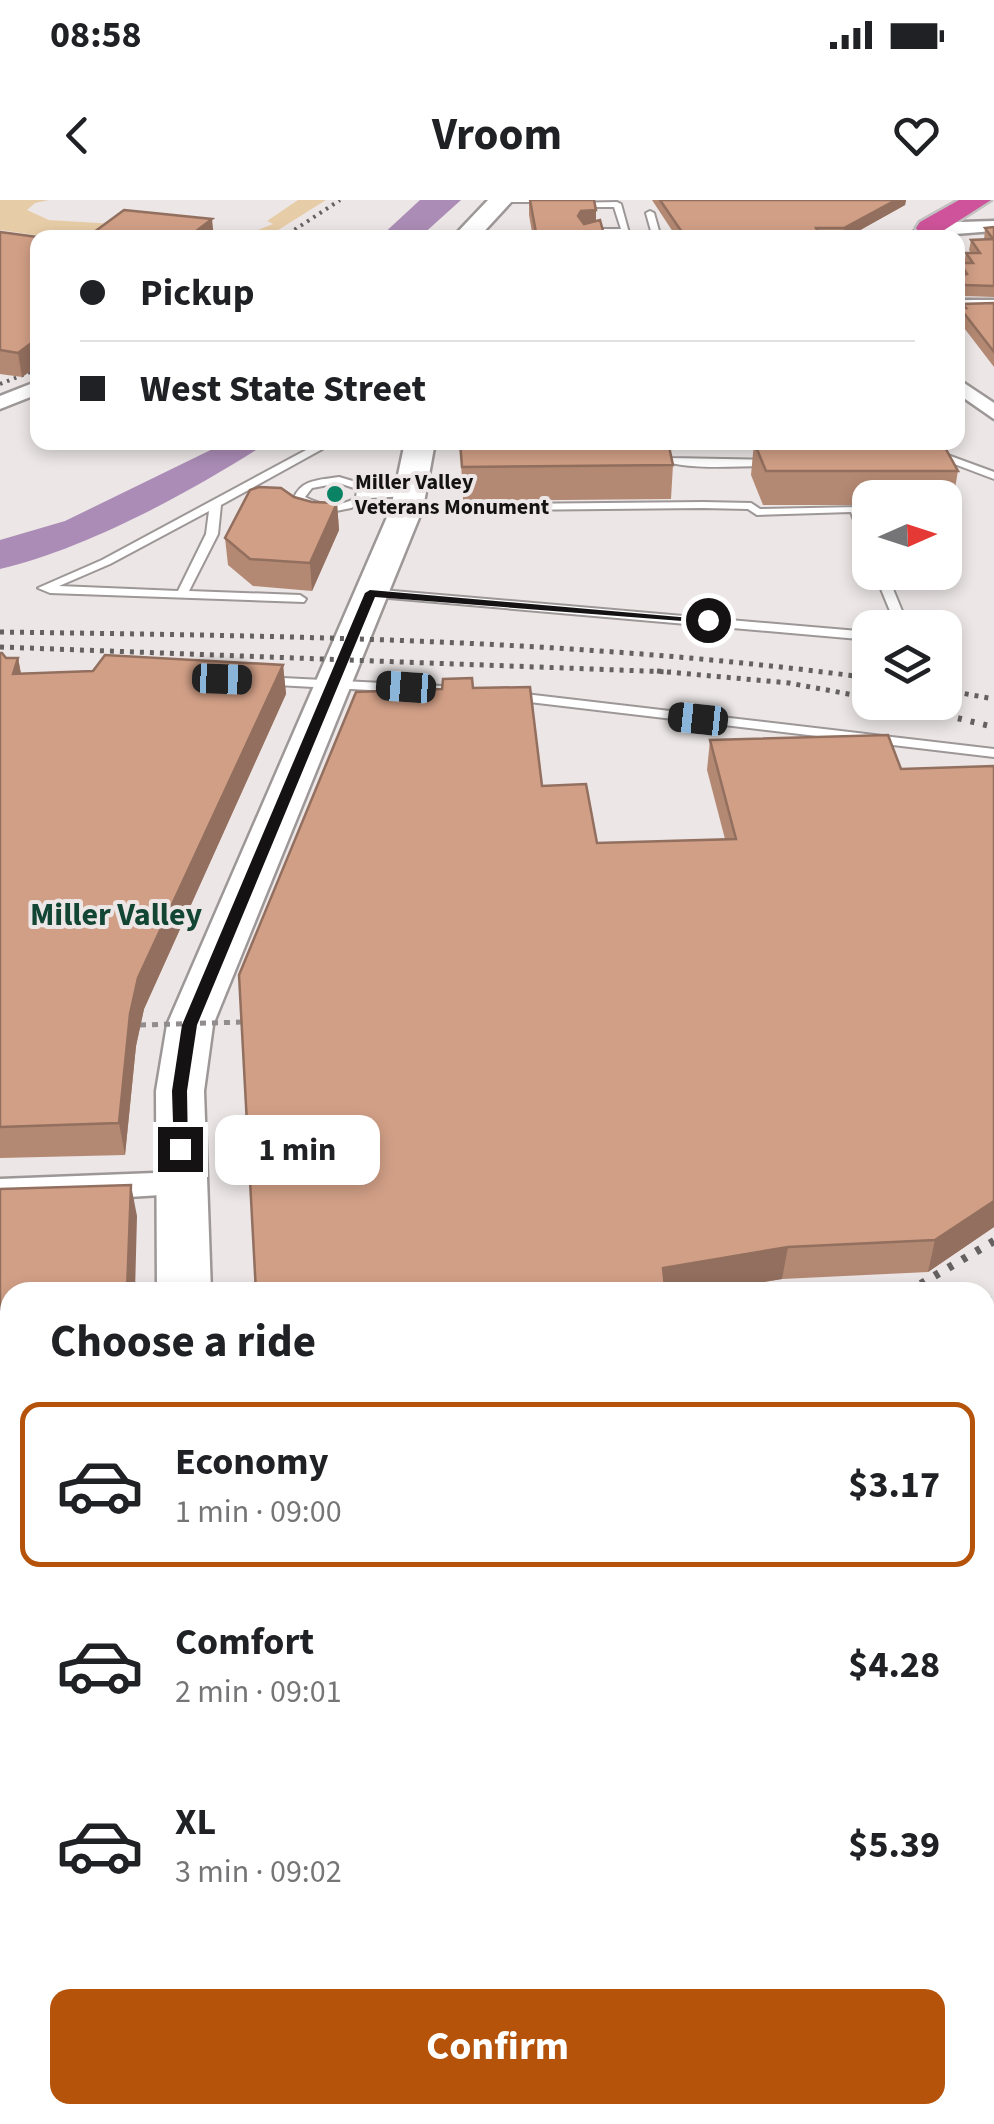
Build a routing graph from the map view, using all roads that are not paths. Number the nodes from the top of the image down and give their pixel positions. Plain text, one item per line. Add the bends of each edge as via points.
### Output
1 (501, 200) edge
2 (978, 200) edge
3 (568, 202) edge
4 (994, 206) edge
5 (650, 213) dead end
6 (994, 226) edge
7 (472, 230) edge
8 (626, 230) edge
9 (655, 230) edge
10 (935, 230) edge
11 (937, 230) edge
12 (953, 230) edge
13 (994, 304) edge
14 (965, 305) edge
15 (30, 390) edge
16 (965, 393) edge
17 (965, 395) edge
18 (994, 397) edge
19 (0, 403) edge
20 (994, 412) edge
21 (967, 420) dead end
22 (994, 436) edge
23 (316, 450) edge
24 (418, 450) edge
25 (644, 450) edge
26 (923, 450) edge
27 (794, 463) edge
28 (292, 464) junction
29 (994, 476) edge
30 (330, 480) junction
31 (365, 495) junction
32 (408, 500) junction
33 (215, 505) junction
34 (852, 509) edge
35 (370, 593) junction
36 (182, 594) junction
37 (300, 598) dead end
38 (852, 634) edge
39 (242, 680) edge
40 (332, 683) junction
41 (475, 692) edge
42 (498, 694) edge
43 (994, 753) edge
44 (180, 1184) junction
45 (0, 1192) edge
46 (184, 1282) edge

1 - 3 lane
1 - 7 main road
2 - 10 highway
3 - 8 lane via 617,204
4 - 11 highway
5 - 9 lane
6 - 12 street
13 - 14 street
15 - 19 street
16 - 18 street
17 - 20 street
21 - 22 street
23 - 28 lane
24 - 32 main road
25 - 27 lane via 668,460
26 - 29 lane
28 - 30 lane
28 - 33 lane
30 - 31 lane via 356,484
30 - 31 lane via 309,484 300,498 335,508
31 - 32 lane
32 - 34 lane
32 - 35 main road
33 - 36 lane via 212,534
33 - 36 lane via 44,588
35 - 38 lane
35 - 40 main road
36 - 37 lane
39 - 40 lane
40 - 41 lane
40 - 44 main road via 190,1025 180,1091
42 - 43 lane
44 - 45 street
44 - 46 main road

